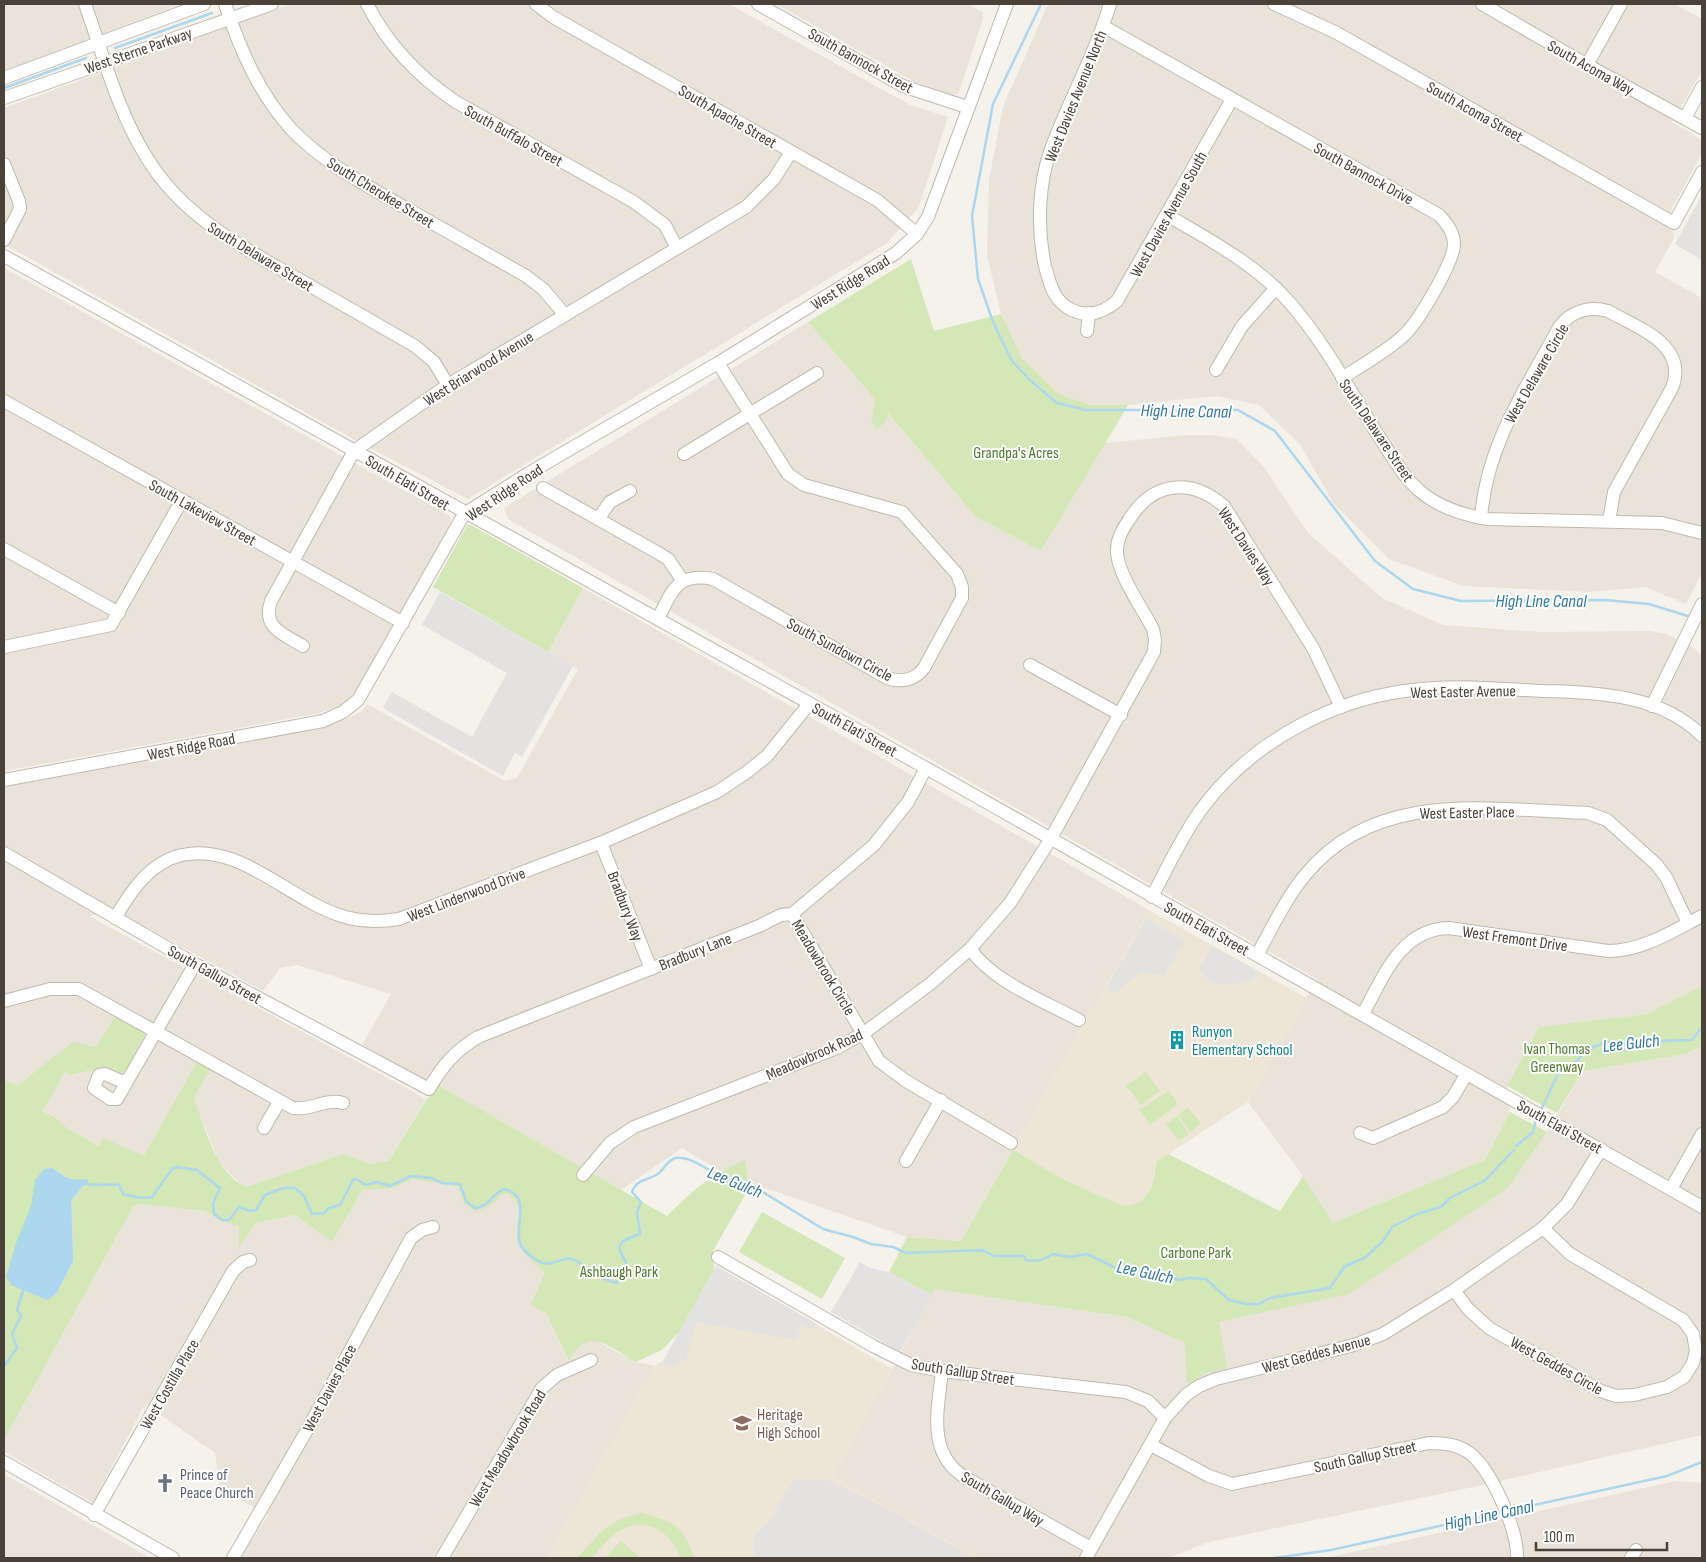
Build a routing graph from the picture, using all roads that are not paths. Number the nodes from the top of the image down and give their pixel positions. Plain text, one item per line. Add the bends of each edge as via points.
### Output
1 (85, 4) edge
2 (204, 4) edge
3 (225, 4) edge
4 (272, 4) edge
5 (366, 4) edge
6 (536, 4) edge
7 (758, 4) edge
8 (999, 4) edge
9 (1007, 4) edge
10 (1110, 4) edge
11 (1274, 4) edge
12 (1483, 4) edge
13 (1621, 4) edge
14 (230, 18) junction
15 (1103, 26) junction
16 (99, 42) junction
17 (106, 61) junction
18 (1587, 65) junction
19 (4, 78) edge
20 (1702, 87) edge
21 (4, 98) edge
22 (1232, 99) junction
23 (967, 107) junction
24 (1684, 118) junction
25 (1702, 128) edge
26 (792, 152) junction
27 (4, 164) edge
28 (1702, 172) edge
29 (1167, 216) junction
30 (917, 234) junction
31 (4, 240) edge
32 (677, 248) junction
33 (4, 256) edge
34 (1276, 288) junction
35 (1089, 314) junction
36 (565, 315) junction
37 (1087, 331) dead end
38 (718, 363) junction
39 (1216, 370) dead end
40 (817, 373) dead end
41 (1342, 378) junction
42 (448, 385) junction
43 (4, 401) edge
44 (750, 413) junction
45 (354, 451) junction
46 (684, 454) dead end
47 (544, 488) dead end
48 (630, 490) dead end
49 (182, 500) junction
50 (464, 514) junction
51 (1481, 518) junction
52 (598, 519) junction
53 (1609, 521) junction
54 (1702, 533) edge
55 (4, 549) edge
56 (293, 563) junction
57 (683, 581) junction
58 (1701, 606) edge
59 (119, 613) junction
60 (658, 619) junction
61 (403, 623) junction
62 (303, 646) dead end
63 (4, 647) edge
64 (1030, 665) dead end
65 (809, 704) junction
66 (1652, 706) junction
67 (1341, 707) junction
68 (1120, 715) junction
69 (1702, 736) edge
70 (926, 768) junction
71 (4, 780) edge
72 (1050, 840) junction
73 (601, 843) junction
74 (4, 853) edge
75 (1152, 897) junction
76 (792, 914) junction
77 (1702, 916) edge
78 (115, 918) junction
79 (1688, 924) junction
80 (970, 949) junction
81 (1256, 955) junction
82 (195, 964) junction
83 (650, 969) junction
84 (4, 1001) edge
85 (1363, 1014) junction
86 (1079, 1020) dead end
87 (157, 1031) junction
88 (864, 1033) junction
89 (1466, 1074) junction
90 (129, 1078) dead end
91 (429, 1089) joint
92 (941, 1100) junction
93 (279, 1102) junction
94 (343, 1103) dead end
95 (264, 1128) dead end
96 (1360, 1133) dead end
97 (1702, 1134) edge
98 (1011, 1143) dead end
99 (1601, 1149) junction
100 (906, 1161) dead end
101 (583, 1175) dead end
102 (1670, 1189) junction
103 (1702, 1207) edge
104 (434, 1227) dead end
105 (1544, 1228) junction
106 (718, 1257) dead end
107 (250, 1260) dead end
108 (1454, 1290) junction
109 (591, 1360) dead end
110 (942, 1371) junction
111 (1165, 1418) junction
112 (1151, 1445) junction
113 (4, 1463) edge
114 (94, 1515) junction
115 (1089, 1553) edge
116 (173, 1558) edge
117 (234, 1558) edge
118 (442, 1558) edge
119 (1517, 1558) edge

1 - 16 street, South Delaware Street
2 - 16 street, West Sterne Parkway
3 - 14 street, South Cherokee Street
4 - 14 street, West Sterne Parkway
5 - 32 street, South Buffalo Street via 403,59 435,88 634,202 664,225
6 - 26 street, South Apache Street
7 - 23 street, South Bannock Street via 903,86
8 - 23 street, West Ridge Road
9 - 23 street, West Ridge Road
10 - 15 street, West Davies Avenue North
11 - 28 street, South Acoma Street via 1335,32 1674,223
12 - 18 street, South Acoma Way
13 - 18 street
14 - 17 street, West Sterne Parkway
14 - 36 street, South Cherokee Street via 265,94 311,148 346,174 526,276 543,289
15 - 22 street, South Bannock Drive
15 - 35 street, West Davies Avenue North via 1051,150 1040,210 1043,256 1054,295 1067,307
16 - 17 street, South Delaware Street
16 - 19 street, West Sterne Parkway
17 - 21 street, West Sterne Parkway
17 - 42 street, South Delaware Street via 137,140 163,181 187,207 230,240 415,346 434,362
18 - 24 street, South Acoma Way
20 - 24 street
22 - 29 street, West Davies Avenue South
22 - 41 street, South Bannock Drive via 1439,215 1450,229 1454,244 1452,255 1418,319 1392,346
23 - 30 street, West Ridge Road via 928,216
24 - 25 street, South Acoma Way
26 - 30 street, South Apache Street via 877,200
26 - 32 street, West Briarwood Avenue via 774,179 754,200
27 - 31 street via 20,209
29 - 34 street, South Delaware Street via 1243,261
29 - 35 street, West Davies Avenue South via 1123,294 1108,308
30 - 38 street, West Ridge Road via 896,253
32 - 36 street, West Briarwood Avenue
33 - 45 street, South Elati Street
34 - 39 street via 1242,326
34 - 41 street, South Delaware Street via 1302,317
35 - 37 street
36 - 42 street, West Briarwood Avenue
38 - 44 street, South Sundown Circle
38 - 50 street, West Ridge Road
40 - 44 street
41 - 51 street, South Delaware Street via 1413,485 1436,503
42 - 45 street, West Briarwood Avenue
43 - 49 street, South Lakeview Street
44 - 46 street
44 - 57 street, South Sundown Circle via 793,478 804,485 893,508 909,518 961,581 960,605 921,671 911,678 898,680 887,678 713,579
45 - 50 street, South Elati Street
45 - 56 street, West Briarwood Avenue
47 - 52 street
48 - 52 street via 610,502
49 - 56 street, South Lakeview Street
49 - 59 street
50 - 60 street, South Elati Street
50 - 61 street, West Ridge Road
51 - 53 street, South Delaware Street
51 - 53 street, West Delaware Circle via 1486,484 1499,438 1560,326 1574,314 1600,309 1661,342 1673,356 1676,371 1672,388 1614,492
52 - 57 street via 668,559
53 - 54 street, South Delaware Street via 1662,523
55 - 59 street
56 - 61 street, South Lakeview Street
56 - 62 street, West Briarwood Avenue via 267,612 274,628
57 - 60 street via 673,590
58 - 66 street
59 - 63 street via 111,625 104,628
60 - 65 street, South Elati Street
61 - 71 street, West Ridge Road via 358,700 344,712 324,721
64 - 68 street
65 - 70 street, South Elati Street
65 - 73 street, West Lindenwood Drive via 779,743 738,778 717,792
66 - 67 street, West Easter Avenue via 1594,692 1442,688 1381,695
66 - 69 street, West Easter Avenue via 1691,726
67 - 68 street, West Davies Way via 1313,648 1224,506 1206,493 1175,487 1157,492 1142,502 1123,528 1118,543 1121,568 1153,629 1155,640 1151,658
67 - 75 street, West Easter Avenue via 1297,726 1225,782 1186,832
68 - 72 street, West Davies Way
70 - 72 street, South Elati Street
70 - 76 street, Bradbury Lane via 908,802 874,845
72 - 75 street, South Elati Street
72 - 80 street, Meadowbrook Road via 1010,903
73 - 78 street, West Lindenwood Drive via 421,912 381,921 333,913 229,857 190,853 168,859 150,871
73 - 83 street, Bradbury Way
74 - 78 street, South Gallup Street
75 - 81 street, South Elati Street
76 - 83 street, Bradbury Lane via 781,915
76 - 88 street, Meadowbrook Circle
77 - 79 street, West Fremont Drive
78 - 82 street, South Gallup Street
79 - 81 street, West Easter Place via 1661,870 1602,817 1588,813 1430,810 1383,820 1335,847 1293,891
79 - 85 street, West Fremont Drive via 1624,951 1449,928 1430,930 1402,948
80 - 86 street via 999,977
80 - 88 street, Meadowbrook Road via 930,984
81 - 85 street, South Elati Street
82 - 87 street
82 - 91 street, South Gallup Street
83 - 91 street, Bradbury Lane via 478,1037 456,1052
84 - 87 street via 70,987 87,992
85 - 89 street, South Elati Street
87 - 90 street
87 - 93 street
88 - 92 street, Meadowbrook Circle via 878,1061
88 - 101 street, Meadowbrook Road via 819,1055 634,1127 610,1143
89 - 96 street via 1453,1097 1437,1111 1373,1138
89 - 99 street, South Elati Street
92 - 98 street, Meadowbrook Circle
92 - 100 street
93 - 94 street via 301,1110 332,1101
93 - 95 street
97 - 102 street
99 - 102 street, South Elati Street
99 - 105 street, West Geddes Avenue via 1567,1204
102 - 103 street, South Elati Street
104 - 117 street, West Davies Place via 422,1230 412,1238
105 - 108 street, West Geddes Avenue
105 - 108 street, West Geddes Circle via 1570,1254 1683,1320 1693,1334 1696,1350 1693,1363 1684,1377 1667,1388 1634,1395 1608,1394 1489,1328 1468,1309
106 - 110 street, South Gallup Street via 895,1358
107 - 114 street, West Costilla Place via 233,1271
108 - 111 street, West Geddes Avenue via 1372,1339 1199,1386
109 - 118 street, West Meadowbrook Road via 557,1374 542,1388
110 - 111 street, South Gallup Street via 1126,1392 1148,1401
110 - 115 street, South Gallup Way via 936,1425 941,1452 950,1466
111 - 112 street, West Geddes Avenue
112 - 115 street, West Geddes Avenue
112 - 119 street, South Gallup Street via 1209,1476 1232,1484 1428,1443 1456,1446 1472,1455 1486,1472 1511,1522 1518,1547
113 - 114 street
114 - 116 street

